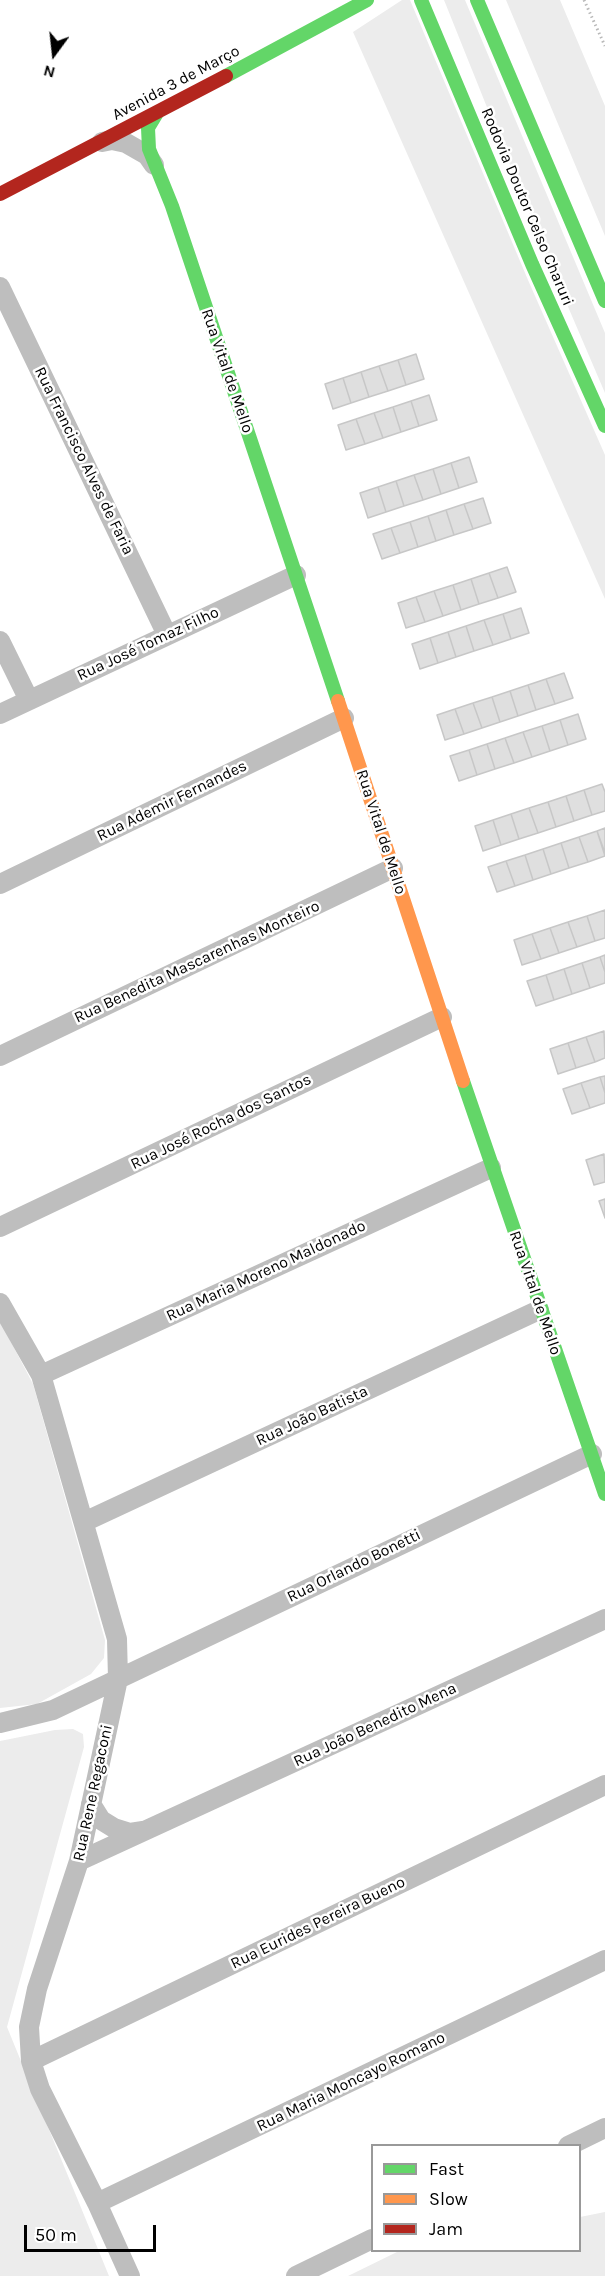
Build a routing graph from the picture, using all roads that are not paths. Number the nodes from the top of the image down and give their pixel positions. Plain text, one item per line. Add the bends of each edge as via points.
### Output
1 (367, 0) edge
2 (421, 0) edge
3 (477, 0) edge
4 (157, 113) junction
5 (100, 143) junction
6 (157, 169) junction
7 (0, 194) edge
8 (0, 287) edge
9 (605, 301) edge
10 (605, 426) edge
11 (296, 575) junction
12 (168, 635) junction
13 (0, 641) edge
14 (29, 700) junction
15 (0, 714) edge
16 (344, 718) junction
17 (393, 868) junction
18 (0, 884) edge
19 (442, 1017) junction
20 (0, 1056) edge
21 (491, 1168) junction
22 (0, 1227) edge
23 (0, 1303) edge
24 (539, 1310) junction
25 (41, 1375) junction
26 (592, 1454) junction
27 (605, 1494) edge
28 (84, 1522) junction
29 (605, 1618) edge
30 (117, 1679) junction
31 (0, 1723) edge
32 (605, 1785) edge
33 (91, 1804) junction
34 (145, 1831) junction
35 (79, 1861) junction
36 (605, 1960) edge
37 (31, 2061) junction
38 (605, 2128) edge
39 (570, 2144) edge
40 (97, 2203) junction
41 (371, 2239) edge
42 (130, 2276) edge
43 (296, 2276) edge

1 - 4 main road, Avenida 3 de Março
2 - 10 main road, Rodovia Doutor Celso Charuri
3 - 9 main road
4 - 5 main road, Avenida 3 de Março
4 - 6 main road, Rua Vital de Mello via 148,128 147,141
5 - 6 street, Rua Vital de Mello via 112,141 139,149
5 - 7 main road, Avenida 3 de Março
6 - 11 main road, Rua Vital de Mello
8 - 12 street, Rua Francisco Alves de Faria
11 - 12 street, Rua José Tomaz Filho
11 - 16 main road, Rua Vital de Mello
12 - 14 street, Rua José Tomaz Filho
13 - 14 street
14 - 15 street, Rua José Tomaz Filho
16 - 17 main road, Rua Vital de Mello
16 - 18 street, Rua Ademir Fernandes
17 - 19 main road, Rua Vital de Mello
17 - 20 street, Rua Benedita Mascarenhas Monteiro
19 - 21 main road, Rua Vital de Mello
19 - 22 street, Rua José Rocha dos Santos
21 - 24 main road, Rua Vital de Mello
21 - 25 street, Rua Maria Moreno Maldonado
23 - 25 street, Rua Rene Regaconi
24 - 26 main road, Rua Vital de Mello
24 - 28 street, Rua João Batista
25 - 28 street, Rua Rene Regaconi
26 - 27 main road, Rua Vital de Mello
26 - 30 street, Rua Orlando Bonetti
28 - 30 street, Rua Rene Regaconi via 117,1639
29 - 34 street, Rua João Benedito Mena
30 - 31 street, Rua Orlando Bonetti via 53,1710
30 - 33 street, Rua Rene Regaconi
32 - 37 street, Rua Eurides Pereira Bueno
33 - 34 street, Rua João Benedito Mena via 101,1820 114,1828 130,1833
33 - 35 street, Rua Rene Regaconi
34 - 35 street, Rua João Benedito Mena
35 - 37 street, Rua Rene Regaconi via 37,1989 29,2027
36 - 40 street, Rua Maria Moncayo Romano
37 - 40 street, Rua Rene Regaconi via 40,2089
38 - 39 street
40 - 42 street, Rua Rene Regaconi
41 - 43 street

